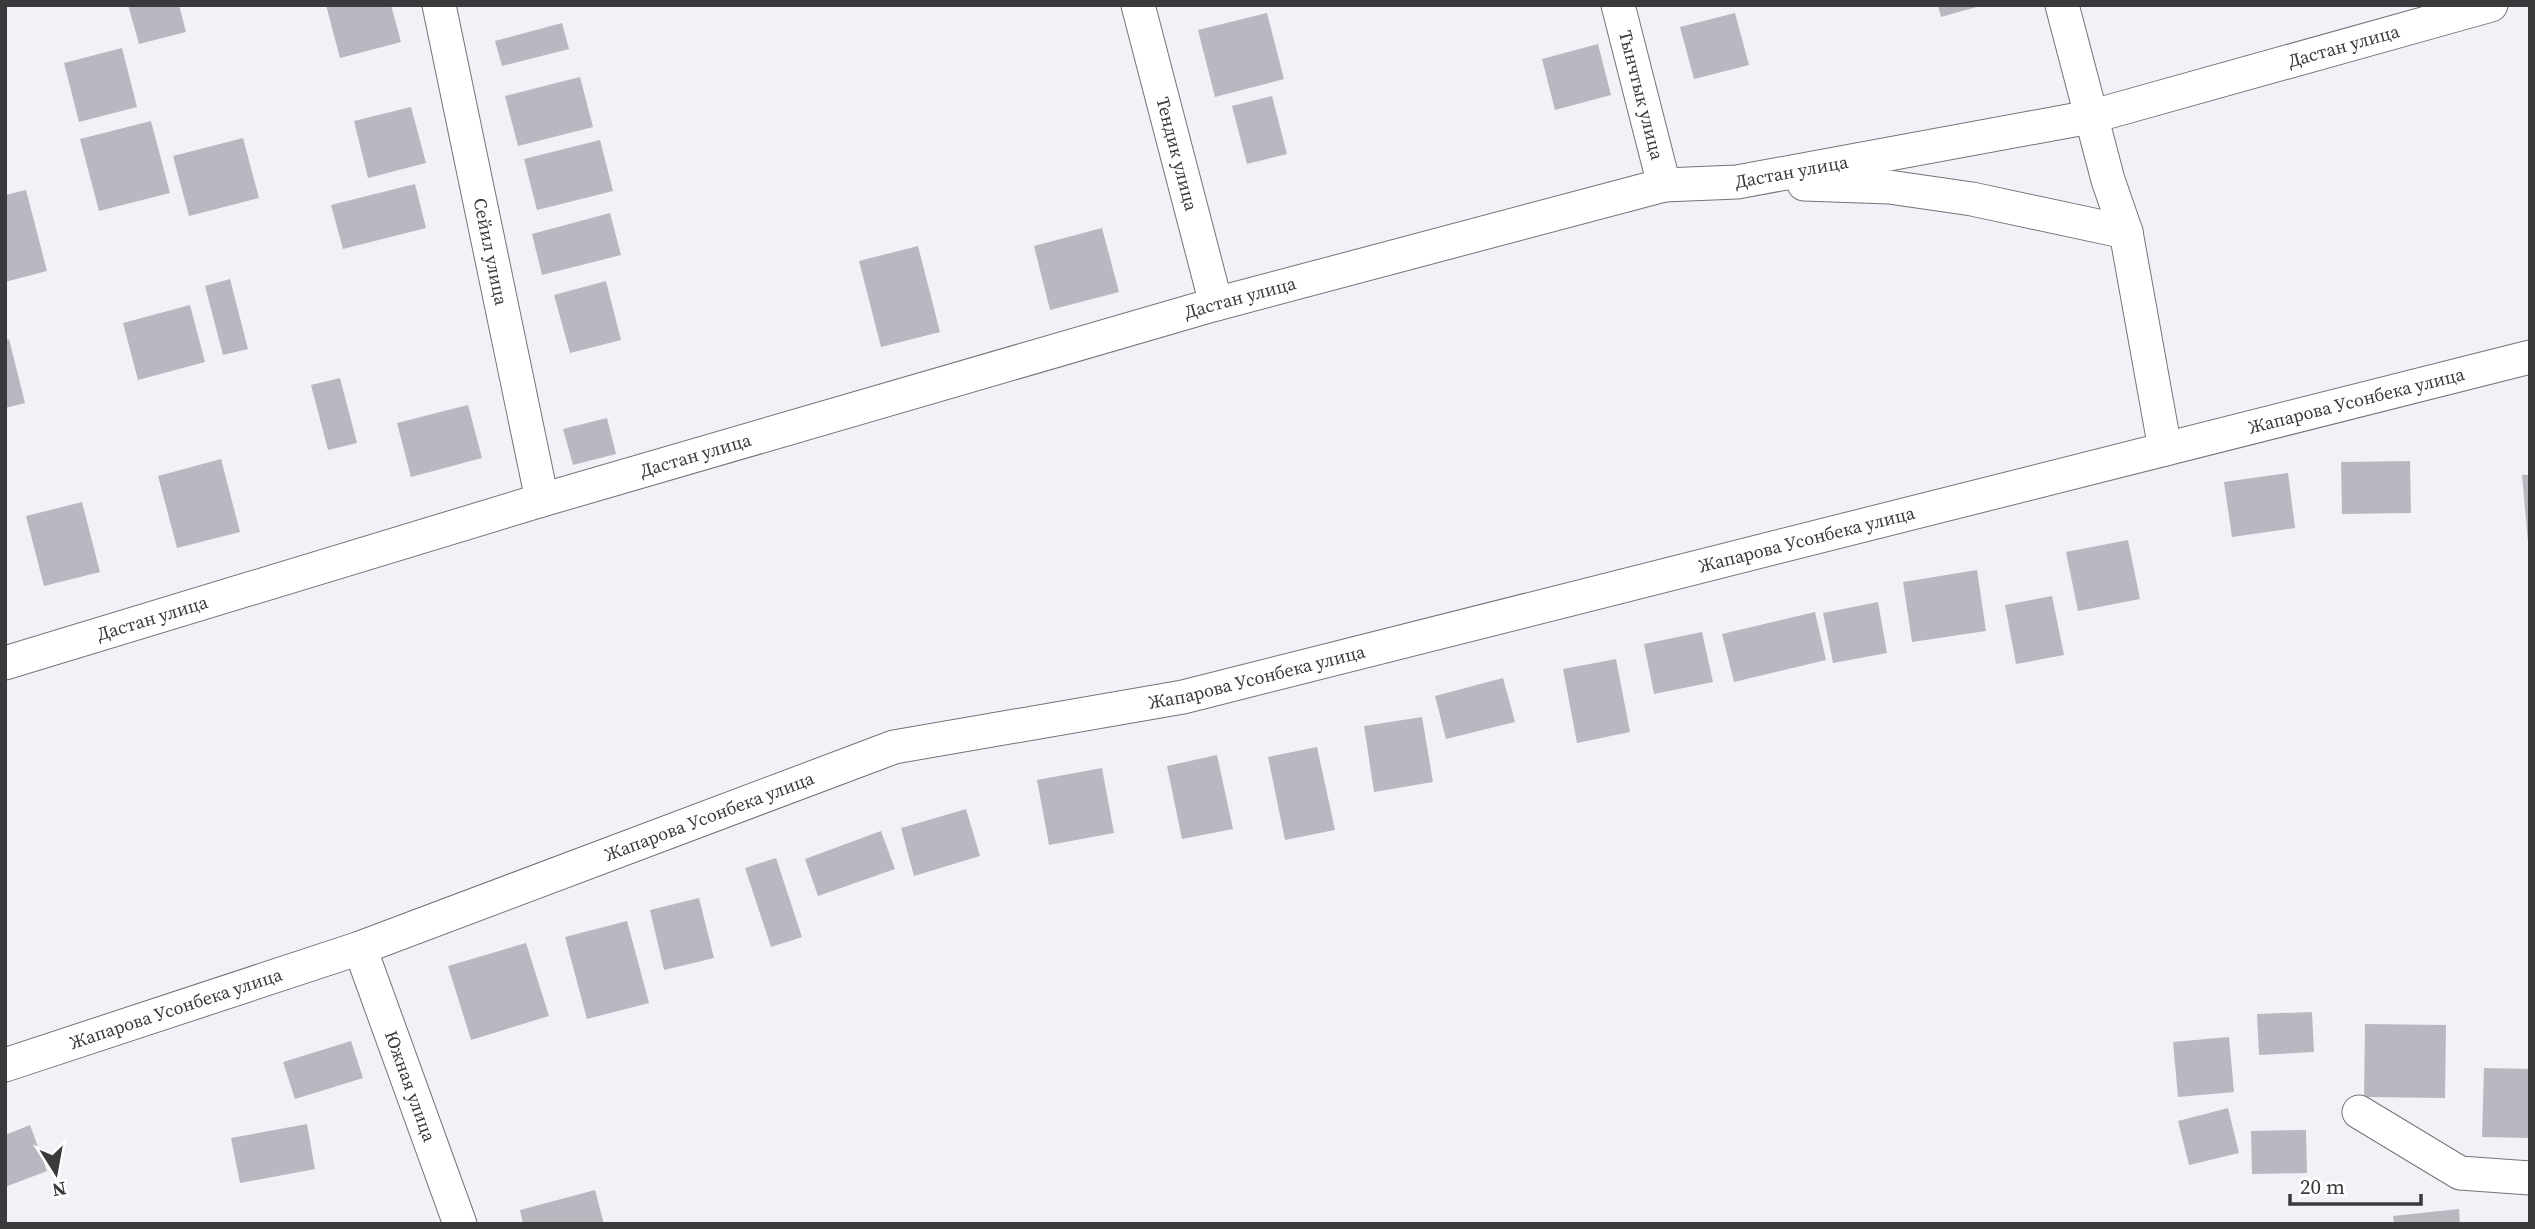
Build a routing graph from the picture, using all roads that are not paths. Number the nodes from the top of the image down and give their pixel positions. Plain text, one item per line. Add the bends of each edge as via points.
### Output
1 (439, 5) edge
2 (1138, 5) edge
3 (1618, 5) edge
4 (2062, 5) edge
5 (2476, 7) edge
6 (2090, 117) junction
7 (1737, 182) junction
8 (1664, 186) junction
9 (2126, 232) junction
10 (1216, 304) junction
11 (2530, 357) edge
12 (2165, 449) junction
13 (542, 500) junction
14 (5, 663) edge
15 (360, 947) junction
16 (5, 1065) edge
17 (2359, 1112) dead end
18 (2530, 1178) edge
19 (460, 1224) edge

1 - 13 street, Сейил улица
2 - 10 street, Тендик улица
3 - 8 street, Тынчтык улица
4 - 6 street
5 - 6 street, Дастан улица
6 - 7 street, Дастан улица
6 - 9 street
7 - 8 street, Дастан улица
7 - 9 street via 1889,187 1972,199
8 - 10 street, Дастан улица
9 - 12 street
10 - 13 street, Дастан улица
11 - 12 street, Жапарова Усонбека улица
12 - 15 street, Жапарова Усонбека улица via 1183,697 894,747
13 - 14 street, Дастан улица
15 - 16 street, Жапарова Усонбека улица
15 - 19 street, Южная улица
17 - 18 street via 2460,1173

